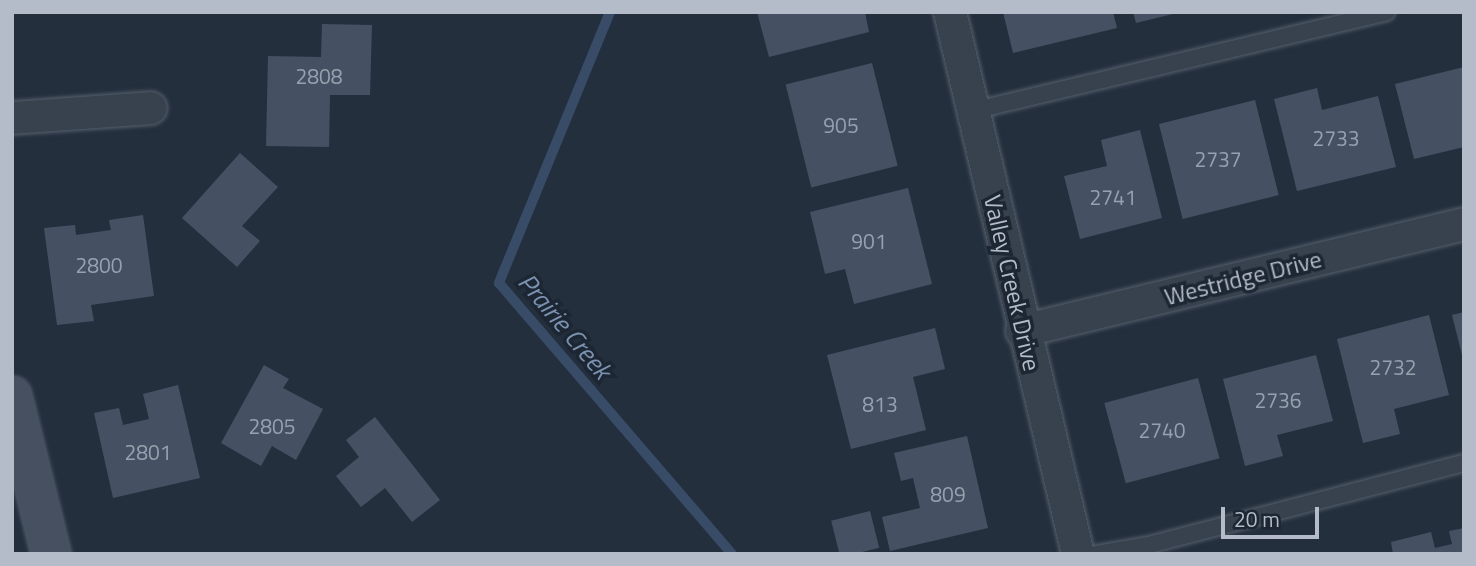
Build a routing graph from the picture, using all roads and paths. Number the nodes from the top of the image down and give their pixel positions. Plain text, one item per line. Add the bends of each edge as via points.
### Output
1 (950, 12) edge
2 (1385, 12) edge
3 (151, 108) dead end
4 (972, 111) junction
5 (12, 118) edge
6 (1464, 224) edge
7 (1022, 331) junction
8 (12, 396) edge
9 (1464, 463) edge
10 (51, 554) edge
11 (1078, 554) edge
12 (1097, 554) edge

1 - 4 street, Valley Creek Drive
2 - 4 lane
3 - 5 street
4 - 7 street, Valley Creek Drive
6 - 7 street, Westridge Drive
7 - 11 street, Valley Creek Drive
8 - 10 main road
9 - 12 lane via 1149,545

